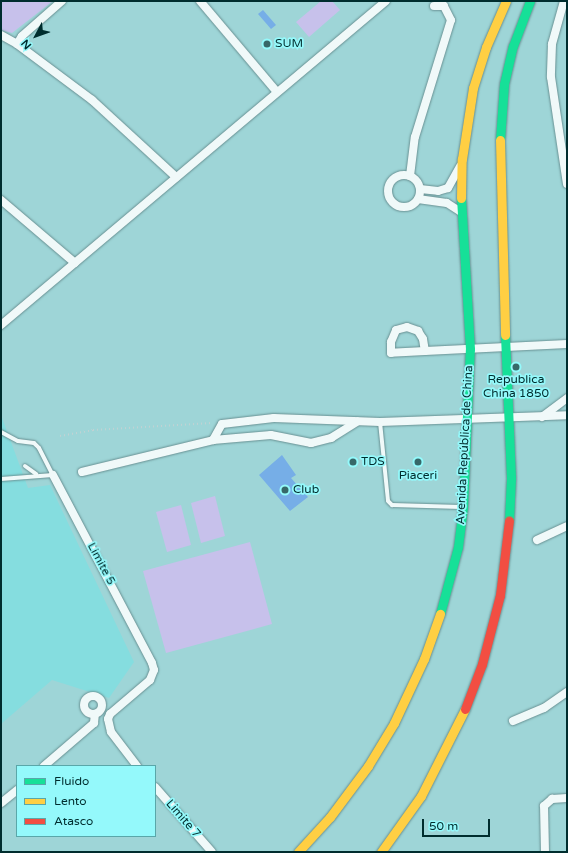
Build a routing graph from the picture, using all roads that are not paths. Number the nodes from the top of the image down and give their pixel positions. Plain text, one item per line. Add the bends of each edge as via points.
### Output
1 (62, 1) edge
2 (200, 1) edge
3 (506, 1) edge
4 (530, 1) edge
5 (564, 1) edge
6 (384, 2) edge
7 (434, 6) dead end
8 (1, 35) edge
9 (17, 44) junction
10 (277, 92) junction
11 (462, 159) junction
12 (410, 176) junction
13 (176, 178) junction
14 (567, 184) edge
15 (420, 189) junction
16 (418, 199) junction
17 (1, 200) edge
18 (461, 212) junction
19 (75, 263) junction
20 (1, 325) edge
21 (567, 344) edge
22 (507, 348) junction
23 (470, 349) junction
24 (425, 351) junction
25 (567, 398) edge
26 (567, 415) edge
27 (542, 417) junction
28 (467, 418) junction
29 (510, 419) junction
30 (358, 421) junction
31 (380, 422) junction
32 (1, 432) edge
33 (213, 440) junction
34 (25, 466) dead end
35 (82, 472) dead end
36 (37, 474) junction
37 (53, 475) junction
38 (1, 479) edge
39 (463, 507) junction
40 (567, 526) edge
41 (538, 540) dead end
42 (567, 692) edge
43 (95, 714) dead end
44 (513, 721) dead end
45 (45, 765) edge
46 (136, 765) edge
47 (156, 788) edge
48 (16, 791) edge
49 (567, 798) edge
50 (1, 803) edge
51 (212, 852) edge
52 (298, 852) edge
53 (381, 852) edge
54 (544, 852) edge

1 - 9 street via 22,36
2 - 10 street
3 - 11 main road, Avenida República de China via 472,88
4 - 22 main road via 513,46 504,84 500,124 499,181
5 - 14 street via 552,44 551,71
6 - 10 street
7 - 12 street via 444,6 452,20 415,137
8 - 9 street
9 - 13 street via 92,100
10 - 13 street
11 - 15 street via 448,188 438,191
11 - 18 main road, Avenida República de China
12 - 15 street
12 - 16 street via 400,176 391,182 389,197 396,205 406,208
13 - 19 street
15 - 16 street
16 - 18 street via 447,204
17 - 19 street
18 - 23 main road, Avenida República de China
19 - 20 street
21 - 22 street
22 - 23 street
22 - 29 main road
23 - 24 street
23 - 28 main road, Avenida República de China
24 - 24 street via 423,339 418,331 407,327 396,330 391,342 391,353
25 - 27 street
26 - 27 street
27 - 29 street
28 - 29 street
28 - 31 street
28 - 39 main road, Avenida República de China
29 - 53 main road via 508,541 500,595 484,657 464,712 438,767 405,821
30 - 31 street
30 - 33 street via 331,438 311,443 271,435
30 - 33 street via 274,418 222,424
31 - 39 lane via 385,497 388,501 392,505
32 - 37 lane via 18,441 34,443
33 - 35 street
34 - 36 lane
36 - 37 lane
36 - 38 lane
37 - 46 street, Limite 5 via 148,654 154,670 146,684 114,710 108,719 116,740
39 - 52 main road, Avenida República de China via 458,547 444,602 410,692 368,766 330,817
40 - 41 street
42 - 44 street via 544,708
43 - 45 street via 94,723
47 - 51 street, Limite 7
48 - 50 street
49 - 54 street via 552,799 544,806

